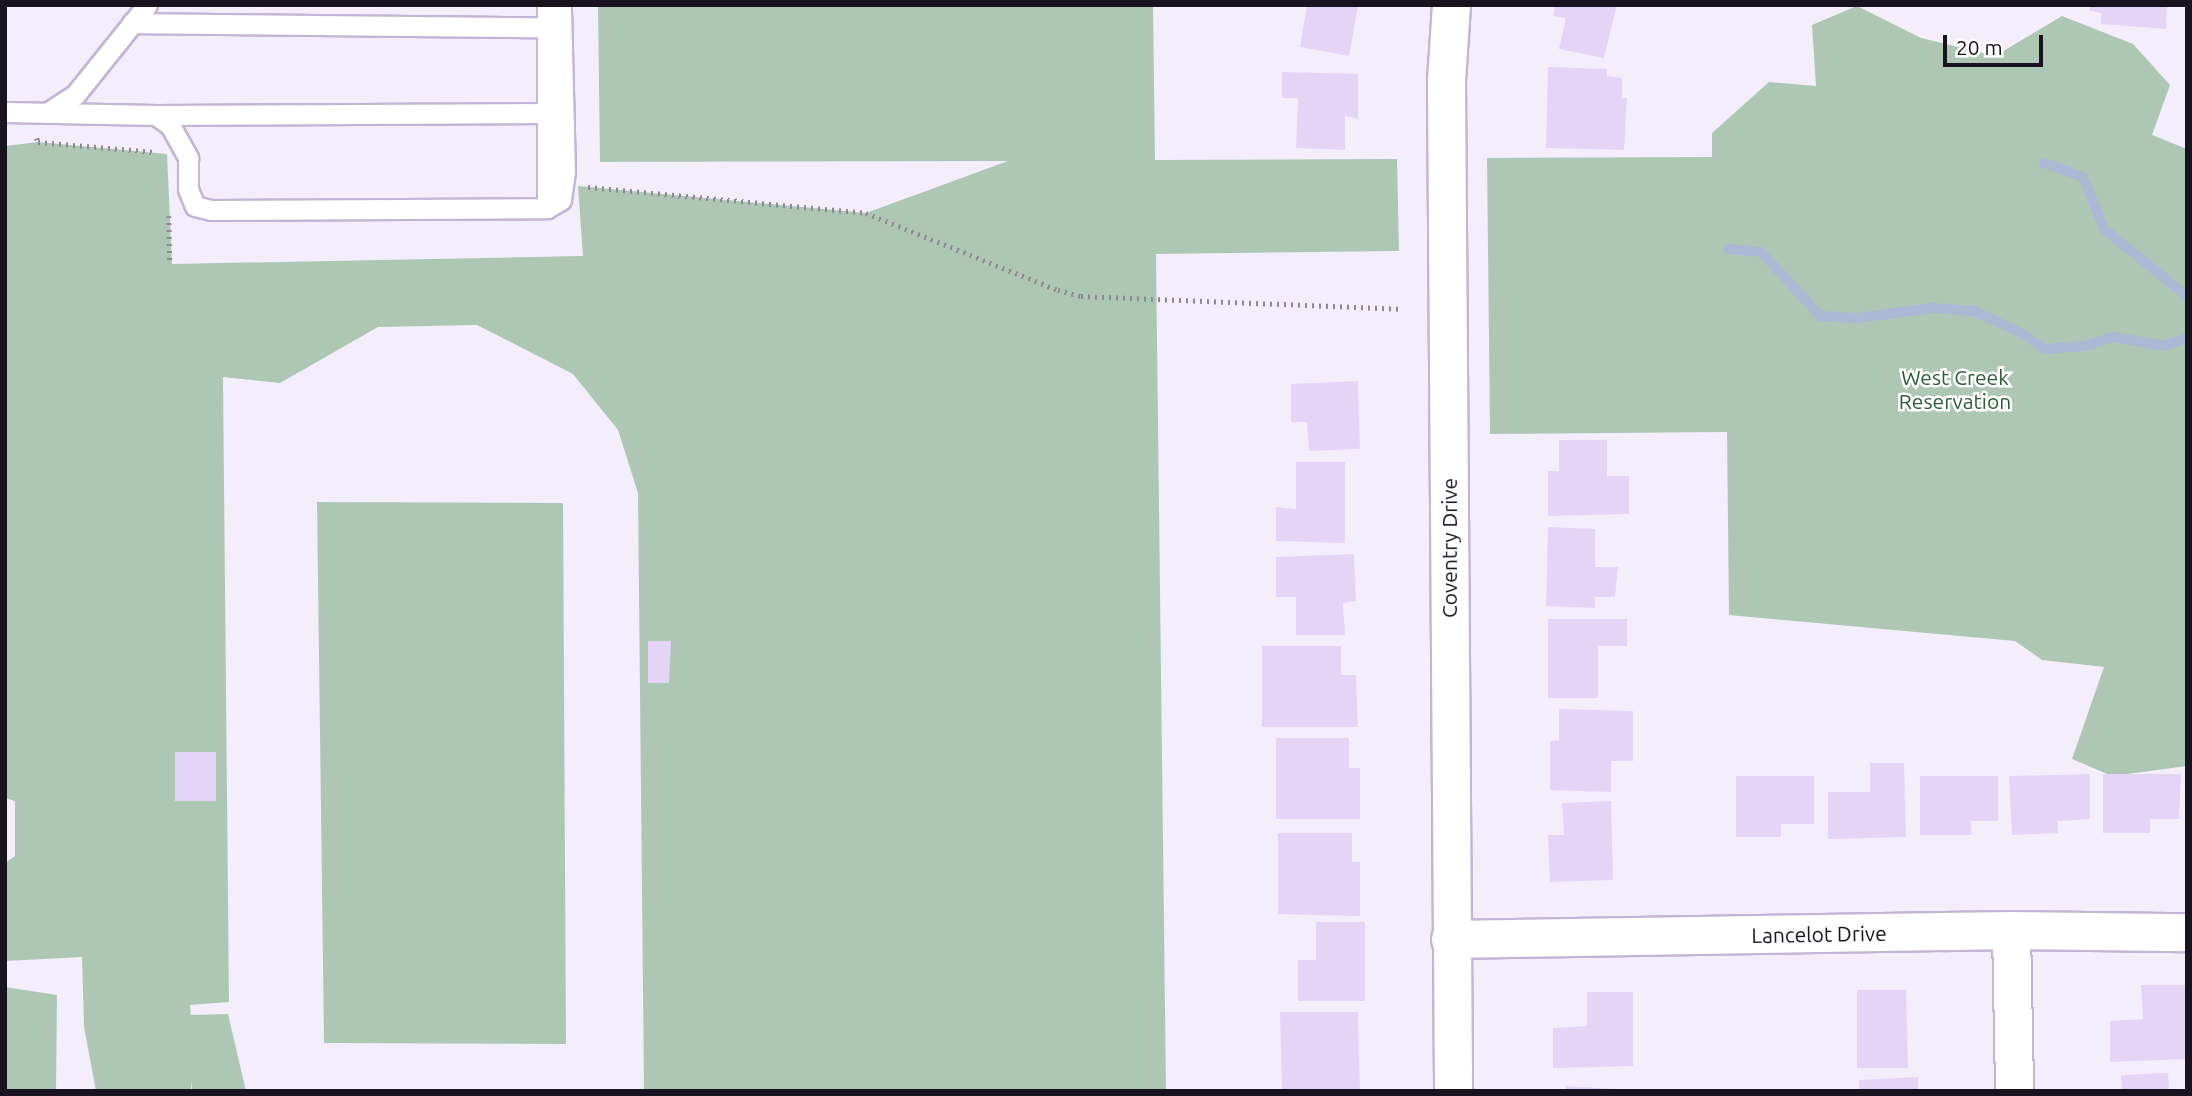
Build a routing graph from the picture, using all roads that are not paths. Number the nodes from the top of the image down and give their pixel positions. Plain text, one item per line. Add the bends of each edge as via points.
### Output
1 (147, 5) edge
2 (547, 5) edge
3 (561, 5) edge
4 (1451, 5) edge
5 (132, 23) junction
6 (547, 27) junction
7 (5, 112) edge
8 (47, 113) junction
9 (547, 113) junction
10 (156, 115) junction
11 (547, 208) junction
12 (2011, 930) junction
13 (2187, 932) edge
14 (1450, 940) junction
15 (1453, 1091) edge
16 (2014, 1091) edge

1 - 5 lane
2 - 6 lane
3 - 11 lane via 563,183 561,200
4 - 14 street, Coventry Drive via 1446,80
5 - 6 lane
5 - 8 lane via 75,95
6 - 9 lane
7 - 8 lane
8 - 10 lane
9 - 10 lane
9 - 11 lane
10 - 11 lane via 170,125 188,158 188,189 195,206 211,210
12 - 13 street, Lancelot Drive
12 - 14 street, Lancelot Drive
12 - 16 street
14 - 15 street, Coventry Drive

